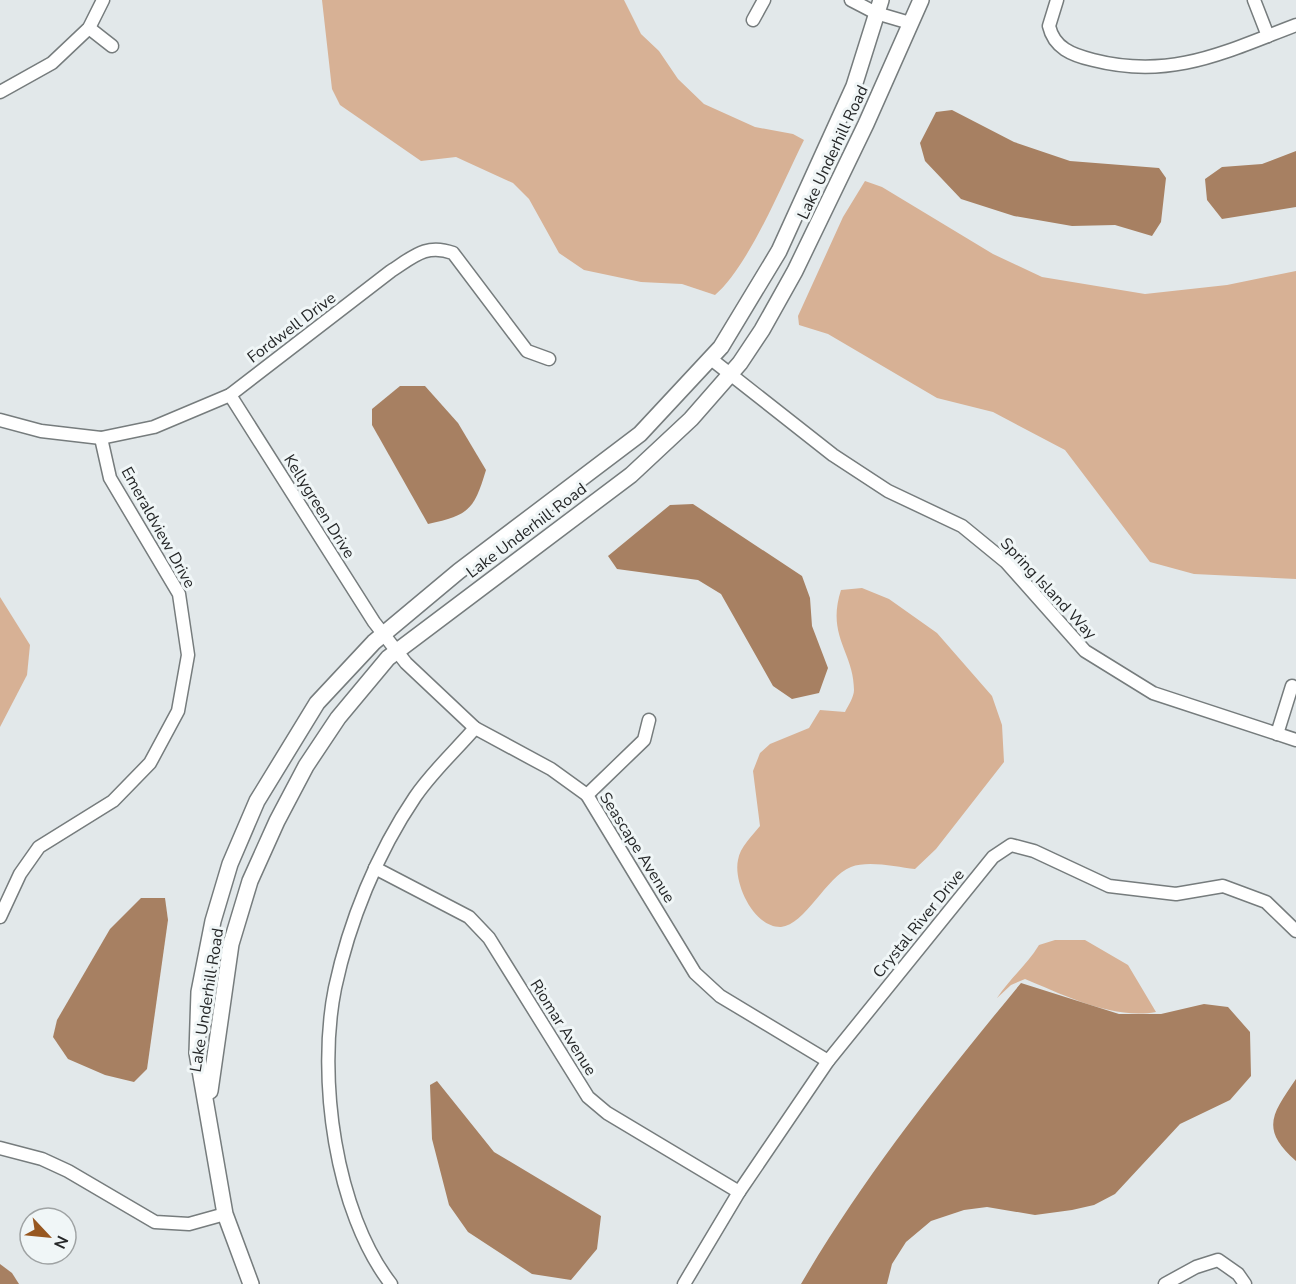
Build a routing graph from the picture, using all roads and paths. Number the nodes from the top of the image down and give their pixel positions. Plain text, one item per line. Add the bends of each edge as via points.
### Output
1 (103, 0) edge
2 (764, 0) edge
3 (851, 0) edge
4 (921, 0) edge
5 (1057, 0) edge
6 (1254, 0) edge
7 (879, 6) edge
8 (753, 20) dead end
9 (910, 23) junction
10 (1296, 25) edge
11 (89, 28) junction
12 (1268, 36) junction
13 (112, 46) dead end
14 (0, 92) edge
15 (711, 359) junction
16 (549, 360) dead end
17 (730, 375) junction
18 (230, 395) junction
19 (0, 420) edge
20 (101, 438) junction
21 (383, 633) junction
22 (397, 651) junction
23 (1292, 686) dead end
24 (649, 720) dead end
25 (475, 728) junction
26 (1277, 734) junction
27 (1296, 740) edge
28 (587, 795) junction
29 (375, 868) junction
30 (0, 917) edge
31 (1296, 931) edge
32 (828, 1061) junction
33 (209, 1106) junction
34 (0, 1148) edge
35 (739, 1192) junction
36 (225, 1214) junction
37 (251, 1284) edge
38 (391, 1284) edge
39 (684, 1284) edge
40 (1165, 1284) edge
41 (1245, 1284) edge

1 - 11 street
2 - 8 street
3 - 7 street
4 - 9 street, Lake Underhill Road
5 - 12 street via 1049,26 1059,46 1084,58 1115,65 1186,65
6 - 12 street
7 - 9 street
7 - 15 street, Lake Underhill Road via 854,86 778,251
9 - 17 street, Lake Underhill Road via 795,271 762,330
10 - 12 street
11 - 13 street
11 - 14 street via 52,63
15 - 17 street, Spring Island Way
15 - 21 street, Lake Underhill Road via 640,434
16 - 18 street, Fordwell Drive via 527,351 453,253 438,248 419,253 392,272
17 - 22 street, Lake Underhill Road via 631,475
17 - 26 street, Spring Island Way via 833,455 888,491 962,526 1006,562 1085,651 1153,693
18 - 20 street, Fordwell Drive via 154,427
18 - 21 street, Kellygreen Drive
19 - 20 street, Fordwell Drive via 41,431
20 - 30 street, Emeraldview Drive via 110,478 180,594 188,655 178,711 150,762 113,801 39,847 20,874
21 - 22 street, Seascape Avenue
21 - 33 street, Lake Underhill Road via 317,703 257,801 230,864 213,921 199,992 197,1053
22 - 25 street, Seascape Avenue
22 - 33 street, Lake Underhill Road via 338,718 306,766 250,880 231,944
23 - 26 street
24 - 28 street via 644,740
25 - 28 street, Seascape Avenue via 551,769
25 - 29 street via 416,796
26 - 27 street, Spring Island Way
28 - 32 street, Seascape Avenue via 695,972 720,996
29 - 35 street, Riomar Avenue via 469,917 489,938 588,1097 607,1113
29 - 38 street via 351,929 335,990 331,1096 342,1176 355,1222 374,1261
31 - 32 street, Crystal River Drive via 1266,902 1223,886 1176,894 1109,886 1034,851 1011,845 993,857
32 - 35 street, Crystal River Drive
33 - 36 street, Lake Underhill Road
34 - 36 street via 42,1159 68,1171 155,1222 189,1224
35 - 39 street, Crystal River Drive
36 - 37 street, Lake Underhill Road
40 - 41 street via 1218,1260

